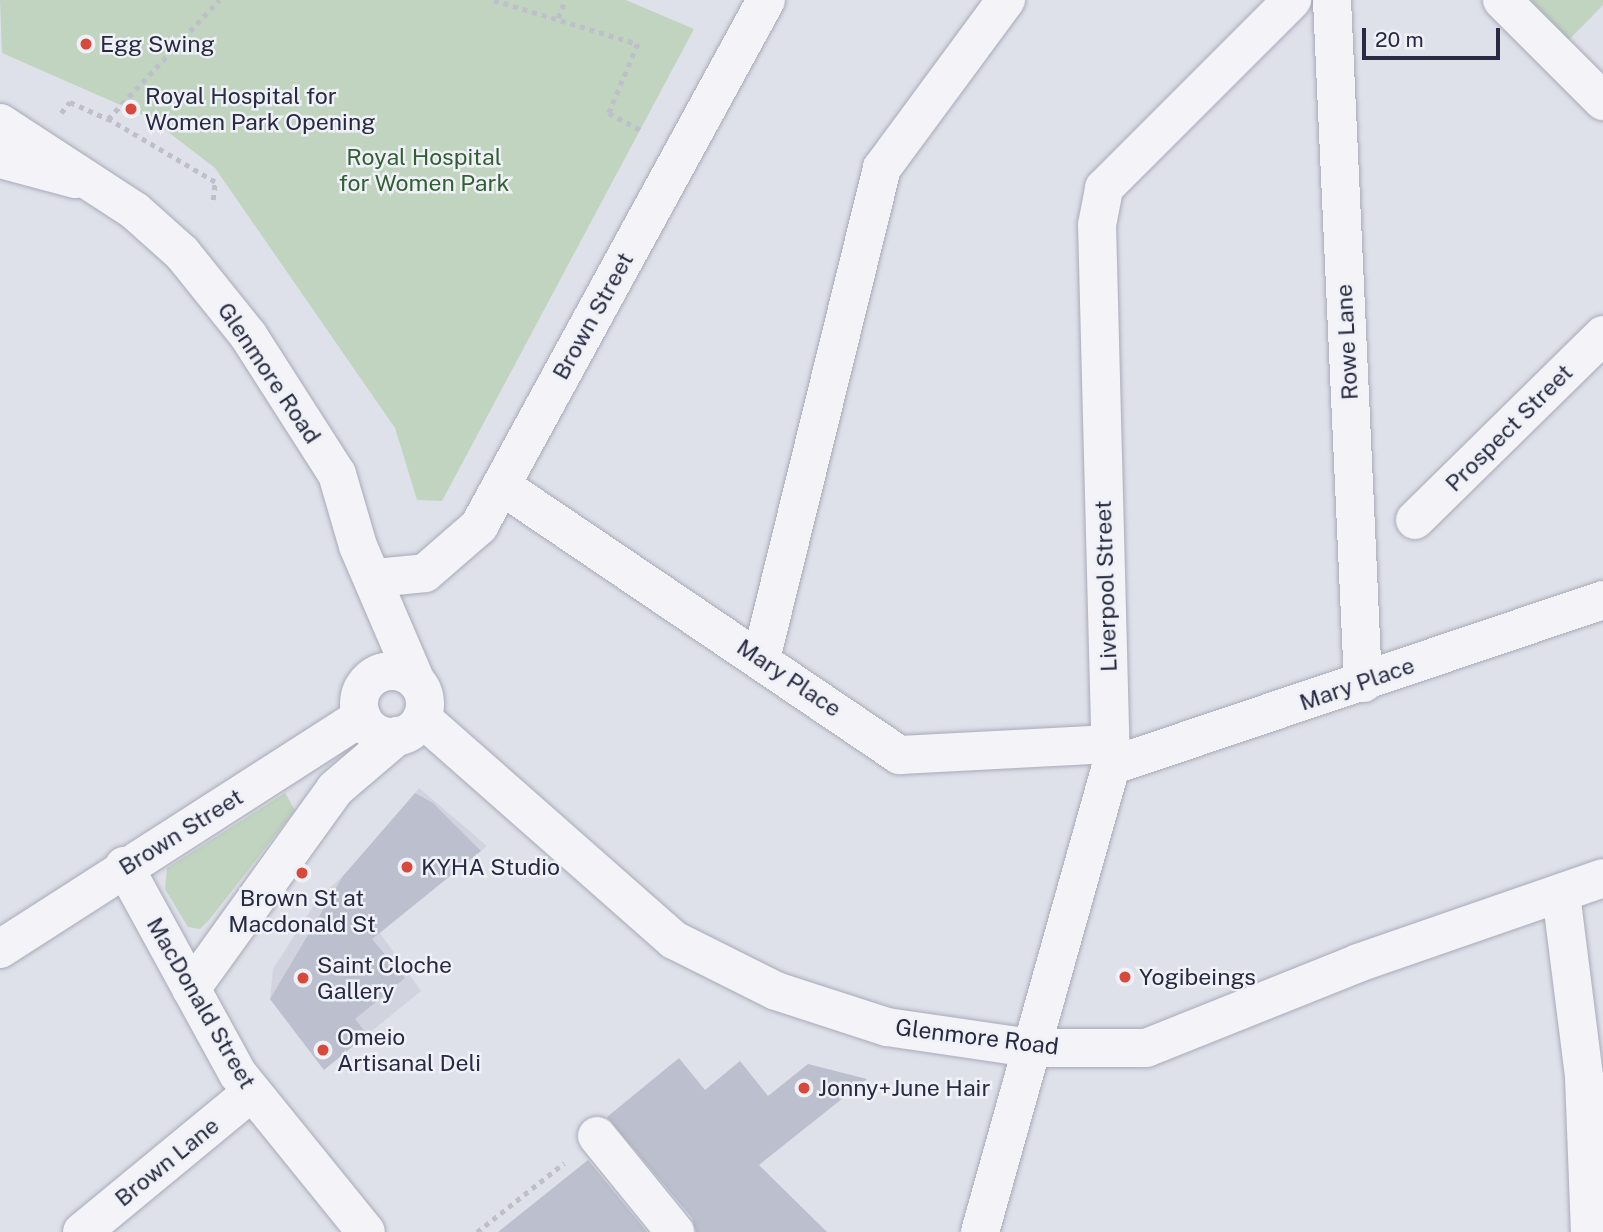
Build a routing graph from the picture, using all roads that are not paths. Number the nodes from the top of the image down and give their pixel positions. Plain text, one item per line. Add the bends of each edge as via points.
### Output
1 (766, 0) edge
2 (1006, 0) edge
3 (1292, 0) edge
4 (1332, 0) edge
5 (1502, 0) edge
6 (1603, 101) edge
7 (0, 123) edge
8 (0, 159) edge
9 (80, 180) junction
10 (1603, 335) edge
11 (502, 486) junction
12 (1415, 520) dead end
13 (376, 578) junction
14 (1603, 600) edge
15 (761, 659) junction
16 (373, 676) junction
17 (416, 681) junction
18 (1363, 683) junction
19 (362, 717) junction
20 (410, 727) junction
21 (1111, 755) junction
22 (124, 866) junction
23 (1603, 877) edge
24 (1560, 894) junction
25 (0, 949) edge
26 (191, 989) junction
27 (1031, 1048) junction
28 (252, 1092) junction
29 (597, 1136) road end
30 (1595, 1219) edge
31 (82, 1232) edge
32 (366, 1232) edge
33 (675, 1232) edge
34 (980, 1232) edge

1 - 11 street, Brown Street
2 - 15 street via 882,168
3 - 21 street, Liverpool Street via 1104,188 1097,225
4 - 18 street, Rowe Lane
5 - 6 street
7 - 9 street, Glenmore Road
8 - 9 street, Glenmore Road
9 - 13 street, Glenmore Road via 135,211 182,253 248,335 337,474 358,546
10 - 12 street, Prospect Street
11 - 13 street, Brown Street via 479,526 448,558 425,573
11 - 15 street, Mary Place
13 - 16 street
13 - 17 street, Glenmore Road
14 - 18 street, Mary Place
15 - 21 street, Mary Place via 900,755
16 - 17 street via 400,672
16 - 19 street via 360,695
17 - 20 street via 425,698
18 - 21 street, Mary Place
19 - 20 street via 376,733
19 - 22 street, Brown Street
20 - 26 street via 335,789
20 - 27 street, Glenmore Road via 674,940 776,991 887,1027
21 - 27 street, Liverpool Street
22 - 25 street, Brown Street
22 - 26 street, MacDonald Street
23 - 24 street, Glenmore Road
24 - 27 street, Glenmore Road via 1358,963 1146,1048
24 - 30 street
26 - 28 street, MacDonald Street
27 - 34 street, Liverpool Street
28 - 31 street, Brown Lane
28 - 32 street, MacDonald Street
29 - 33 street

